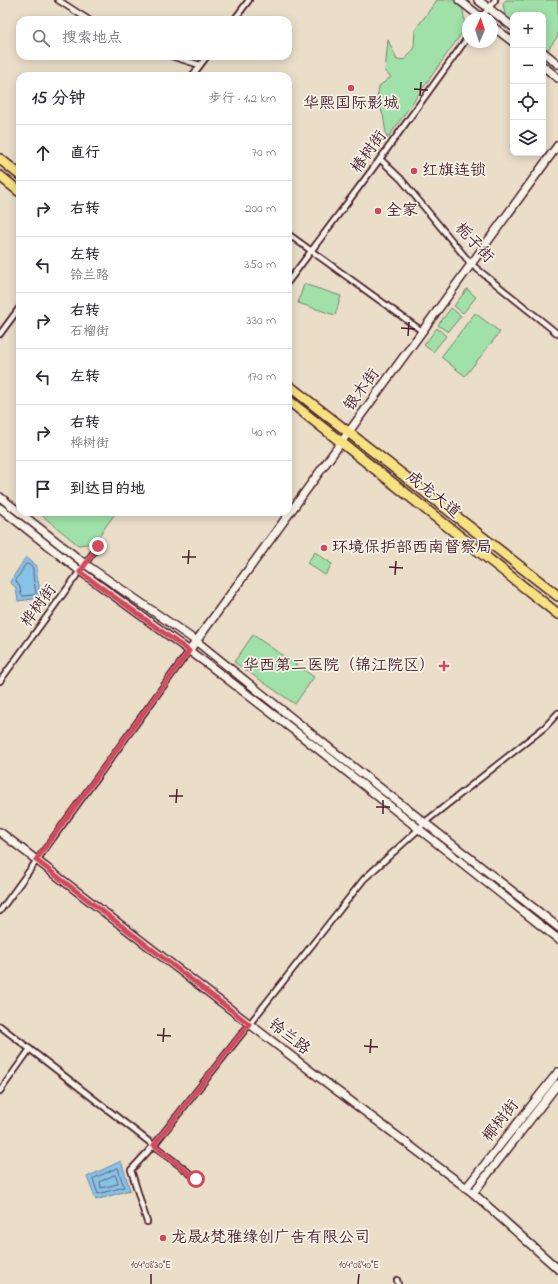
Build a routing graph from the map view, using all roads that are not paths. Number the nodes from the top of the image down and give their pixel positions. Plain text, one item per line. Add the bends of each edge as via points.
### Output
1 (58, 0) edge
2 (249, 0) edge
3 (459, 0) edge
4 (478, 0) edge
5 (494, 0) edge
6 (488, 8) junction
7 (474, 12) edge
8 (486, 12) edge
9 (84, 16) edge
10 (237, 16) edge
11 (510, 25) edge
12 (498, 31) edge
13 (510, 40) edge
14 (462, 45) edge
15 (546, 54) edge
16 (184, 60) edge
17 (204, 60) edge
18 (558, 64) edge
19 (200, 65) junction
20 (546, 68) edge
21 (195, 72) edge
22 (558, 78) edge
23 (558, 145) edge
24 (0, 159) edge
25 (380, 159) junction
26 (16, 172) edge
27 (0, 176) edge
28 (16, 189) edge
29 (292, 237) edge
30 (311, 251) junction
31 (471, 264) junction
32 (292, 277) edge
33 (16, 312) edge
34 (422, 331) junction
35 (0, 334) edge
36 (558, 334) edge
37 (292, 388) edge
38 (292, 403) edge
39 (349, 432) junction
40 (342, 442) junction
41 (0, 498) edge
42 (0, 508) edge
43 (16, 510) edge
44 (292, 510) edge
45 (23, 516) edge
46 (288, 516) edge
47 (98, 546) dead end
48 (85, 564) junction
49 (80, 572) junction
50 (558, 596) edge
51 (558, 614) edge
52 (196, 642) junction
53 (189, 651) junction
54 (0, 681) edge
55 (558, 713) edge
56 (425, 822) junction
57 (419, 829) junction
58 (0, 832) edge
59 (36, 860) junction
60 (0, 911) edge
61 (558, 927) edge
62 (558, 939) edge
63 (249, 1024) junction
64 (0, 1026) edge
65 (30, 1049) junction
66 (558, 1072) edge
67 (558, 1084) edge
68 (0, 1091) edge
69 (154, 1145) junction
70 (196, 1179) dead end
71 (466, 1188) junction
72 (473, 1193) junction
73 (147, 1222) dead end
74 (558, 1269) edge

1 - 9 street
2 - 10 street
3 - 7 street
4 - 6 street
5 - 6 street
6 - 8 street
6 - 11 street
12 - 13 street
14 - 25 street, 椿树街
15 - 18 street
16 - 19 street
17 - 19 street
19 - 21 street
20 - 22 street
23 - 31 street, 银木街
24 - 26 highway
25 - 30 street, 椿树街
25 - 31 street, 栀子街 via 401,179
27 - 28 highway
29 - 30 street
30 - 32 street, 椿树街
30 - 34 street
31 - 34 street, 银木街
31 - 36 street, 栀子街
33 - 35 street
34 - 39 street, 银木街
37 - 39 highway, 成龙大道
38 - 40 highway, 成龙大道
39 - 40 street, 银木街
39 - 50 highway, 成龙大道
40 - 44 street, 银木街
40 - 51 highway, 成龙大道
41 - 43 street
42 - 49 street
45 - 48 street
46 - 52 street, 银木街
47 - 48 street, 桦树街
48 - 49 street, 桦树街
48 - 52 street
49 - 53 street
49 - 54 street, 桦树街
52 - 53 street, 银木街
52 - 56 street
53 - 57 street
53 - 59 street
55 - 56 street via 545,727
56 - 57 street
56 - 61 street
57 - 62 street
57 - 63 street via 364,879
58 - 59 street, 铃兰路
59 - 60 street
59 - 63 street, 铃兰路
63 - 69 street
63 - 71 street, 铃兰路
64 - 65 street
65 - 68 street
65 - 69 street
66 - 71 street, 椰树街
67 - 72 street, 椰树街
69 - 70 street
69 - 73 street via 131,1170
71 - 72 street, 铃兰路
72 - 74 street, 铃兰路

